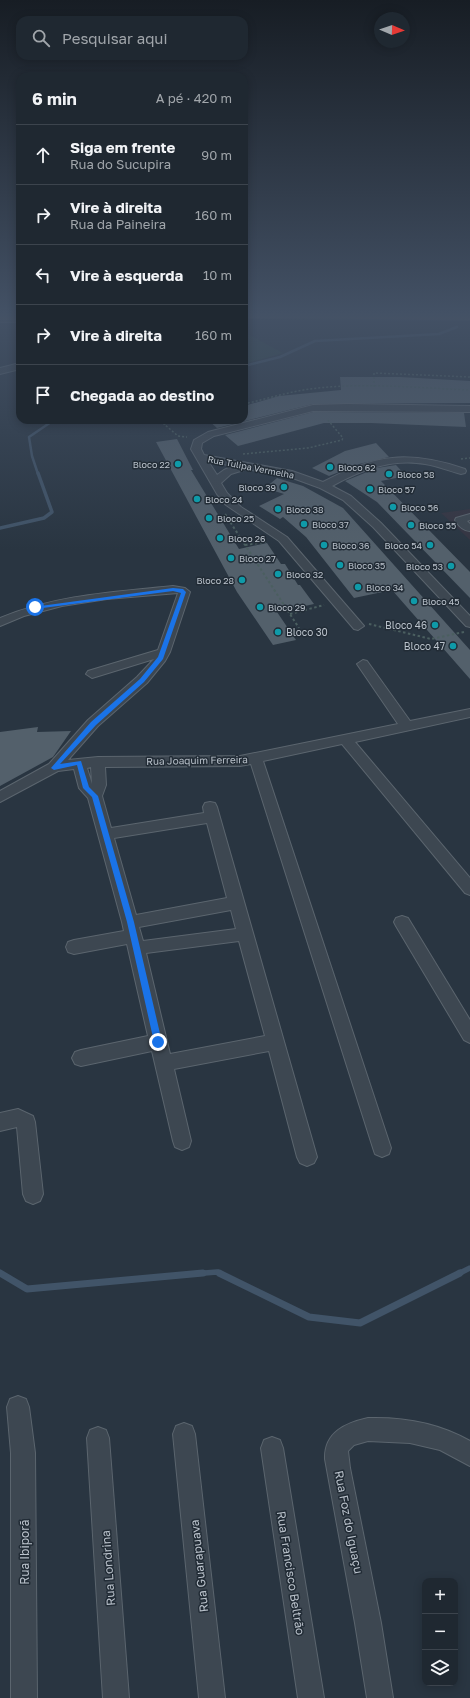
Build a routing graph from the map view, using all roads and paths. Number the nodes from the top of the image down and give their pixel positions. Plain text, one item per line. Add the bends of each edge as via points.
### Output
1 (295, 391) edge
2 (248, 403) edge
3 (318, 408) junction
4 (470, 409) edge
5 (164, 424) edge
6 (199, 441) junction
7 (200, 457) junction
8 (470, 458) edge
9 (460, 459) dead end
10 (227, 463) junction
11 (248, 466) junction
12 (462, 471) dead end
13 (216, 483) junction
14 (324, 486) junction
15 (224, 513) dead end
16 (470, 517) edge
17 (468, 528) dead end
18 (283, 539) junction
19 (245, 545) junction
20 (336, 602) junction
21 (290, 614) junction
22 (0, 622) edge
23 (470, 623) edge
24 (358, 626) joint
25 (299, 628) dead end
26 (470, 631) edge
27 (164, 652) junction
28 (363, 664) dead end
29 (92, 674) dead end
30 (469, 715) edge
31 (407, 726) junction
32 (349, 744) junction
33 (256, 759) junction
34 (98, 762) junction
35 (79, 763) junction
36 (54, 768) junction
37 (95, 796) junction
38 (0, 797) edge
39 (106, 834) junction
40 (470, 889) edge
41 (236, 903) junction
42 (402, 922) dead end
43 (245, 934) junction
44 (133, 935) junction
45 (74, 947) dead end
46 (470, 1035) edge
47 (158, 1042) junction
48 (275, 1042) junction
49 (81, 1058) dead end
50 (163, 1063) junction
51 (0, 1122) edge
52 (182, 1141) dead end
53 (382, 1148) dead end
54 (308, 1157) dead end
55 (33, 1194) dead end
56 (18, 1407) dead end
57 (184, 1434) dead end
58 (98, 1438) dead end
59 (272, 1448) dead end
60 (470, 1454) edge
61 (24, 1698) edge
62 (116, 1698) edge
63 (212, 1698) edge
64 (311, 1698) edge
65 (380, 1698) edge

1 - 2 path
3 - 4 street
3 - 6 street via 300,410 211,434
3 - 10 path via 342,435 342,440 308,448 237,455
5 - 6 path via 178,436
6 - 7 street via 196,449
7 - 10 street, Rua Tulipa Vermelha
7 - 13 street
8 - 9 path
10 - 11 street, Rua Tulipa Vermelha
11 - 13 street via 228,470
11 - 14 street, Rua Tulipa Vermelha via 292,474
12 - 14 street via 437,462 378,461 355,468
13 - 18 street via 230,505
14 - 23 street, Rua Tulipa Vermelha via 347,498 372,521
15 - 19 path
16 - 17 street via 460,520
18 - 19 path
18 - 20 street
19 - 21 path
20 - 21 path
20 - 24 street
21 - 25 path
22 - 27 street via 19,612 45,605 181,590 184,592 183,596
24 - 26 path via 372,624 431,639
27 - 29 street
27 - 36 street via 142,680 94,723
28 - 31 street
30 - 31 street, Rua Joaquim Ferreira
31 - 32 street, Rua Joaquim Ferreira
32 - 33 street, Rua Joaquim Ferreira
32 - 40 street
33 - 34 street, Rua Joaquim Ferreira
33 - 53 street
34 - 35 street, Rua Joaquim Ferreira
34 - 37 street via 99,785
35 - 36 street, Rua Joaquim Ferreira
35 - 37 street via 86,788
36 - 38 street, Rua Joaquim Ferreira
37 - 39 street
39 - 41 street via 211,812
39 - 44 street
41 - 43 street
41 - 44 street
42 - 46 street
43 - 44 street
43 - 48 street
44 - 45 street
44 - 47 street
47 - 49 street
47 - 50 street
48 - 50 street
48 - 54 street
50 - 52 street
51 - 55 street via 18,1118 26,1122
56 - 61 street, Rua Ibiporã via 23,1453
57 - 63 street, Rua Guarapuava
58 - 62 street, Rua Londrina
59 - 64 street, Rua Francisco Beltrão
60 - 65 street, Rua Foz do Iguaçu via 451,1442 405,1431 360,1430 348,1434 339,1444 337,1454

